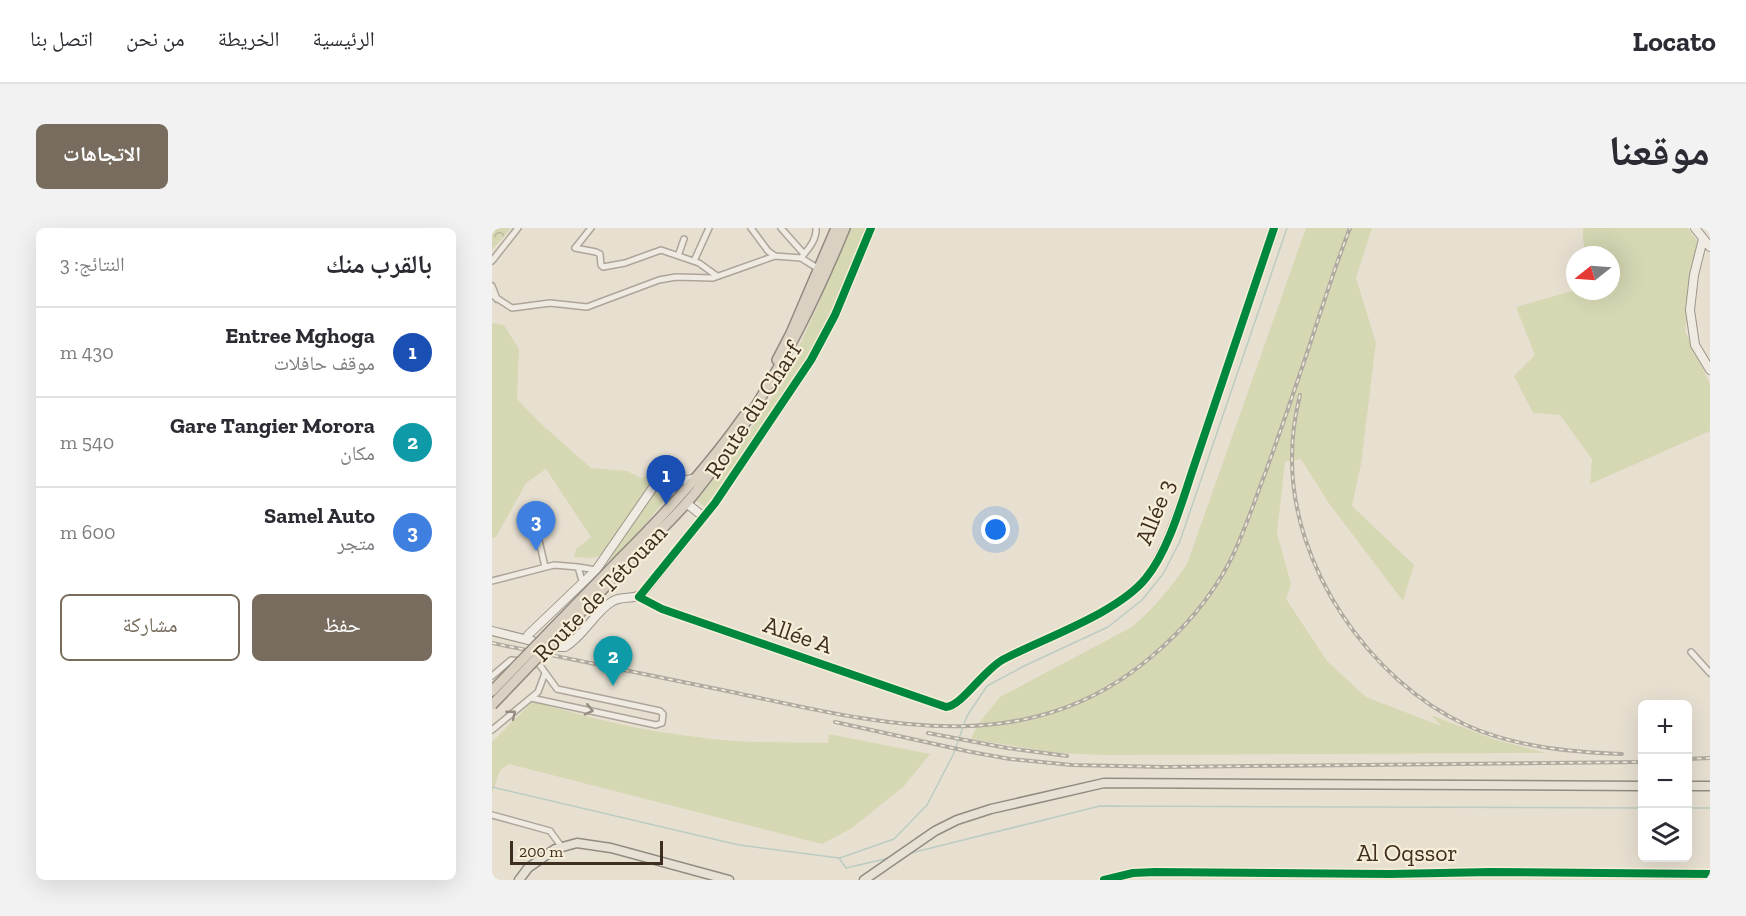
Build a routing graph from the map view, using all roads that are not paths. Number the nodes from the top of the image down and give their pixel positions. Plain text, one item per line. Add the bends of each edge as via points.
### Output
1 (518, 228) edge
2 (591, 228) edge
3 (709, 228) edge
4 (781, 228) edge
5 (816, 228) edge
6 (836, 228) edge
7 (845, 228) edge
8 (871, 228) edge
9 (1274, 228) edge
10 (1695, 228) edge
11 (754, 229) edge
12 (684, 239) dead end
13 (1703, 239) junction
14 (1710, 247) edge
15 (678, 256) junction
16 (775, 256) junction
17 (802, 256) junction
18 (492, 261) edge
19 (694, 261) junction
20 (819, 269) junction
21 (717, 276) junction
22 (492, 286) edge
23 (495, 297) edge
24 (1710, 370) edge
25 (696, 478) junction
26 (665, 480) junction
27 (686, 503) junction
28 (672, 508) junction
29 (704, 517) junction
30 (535, 523) dead end
31 (626, 559) junction
32 (545, 567) junction
33 (578, 567) junction
34 (596, 570) junction
35 (492, 581) edge
36 (583, 584) junction
37 (639, 597) junction
38 (492, 631) edge
39 (527, 639) junction
40 (1691, 652) dead end
41 (545, 673) junction
42 (1710, 673) edge
43 (492, 676) edge
44 (557, 689) junction
45 (492, 691) edge
46 (531, 698) junction
47 (557, 703) junction
48 (492, 705) edge
49 (945, 707) joint
50 (492, 730) edge
51 (1638, 786) edge
52 (1692, 786) edge
53 (1710, 786) edge
54 (492, 815) edge
55 (561, 846) junction
56 (1710, 874) edge
57 (1358, 877) edge
58 (1635, 877) edge
59 (1123, 878) edge
60 (519, 880) edge
61 (729, 880) edge
62 (864, 880) edge
63 (1104, 880) edge

1 - 18 street
2 - 15 street via 575,248 600,254 603,267 657,251
3 - 19 street
4 - 17 street
5 - 17 street via 811,246
6 - 20 highway, Route de Tétouan
7 - 27 highway, Route de Tétouan via 788,353 742,429
8 - 29 street, Route du Charf via 835,315 811,360
9 - 49 street, Allée 3 via 1185,491 1166,541 1146,578 1112,606 996,663 958,703
10 - 13 street
11 - 16 street
12 - 15 street
13 - 14 street
13 - 24 street via 1690,310 1695,345
15 - 19 street
16 - 17 street
16 - 21 street
17 - 20 street
19 - 21 street
20 - 25 highway, Route de Tétouan via 771,372
21 - 23 street via 659,280 587,307 550,303 518,308
22 - 23 street
25 - 26 street
25 - 28 highway, Route de Tétouan
26 - 28 street via 678,489
26 - 34 street via 650,491
27 - 29 street
27 - 31 highway, Route de Tétouan
28 - 31 highway, Route de Tétouan
29 - 37 street, Route du Charf
30 - 32 street
31 - 45 highway, Route de Tétouan, bridge
31 - 48 highway, Route de Tétouan, bridge
32 - 33 street
32 - 35 street
33 - 34 street
33 - 36 street
34 - 36 street
36 - 39 street
37 - 39 street via 614,600 565,647
37 - 49 street, Allée A via 662,609
38 - 39 street
40 - 42 street
41 - 43 street via 539,664 512,659
41 - 44 street
41 - 46 street via 541,687
44 - 47 street
47 -> 44 street via 656,726 663,719 660,711
46 - 47 street
50 -> 46 street
51 - 62 main road via 1119,782 1070,790 957,820
52 - 53 main road
54 - 55 street via 550,831
55 - 60 main road via 528,868
55 - 61 main road via 577,843 611,848
56 - 58 street, Al Oqssor
57 - 58 street, Al Oqssor via 1547,872
57 - 59 street, Al Oqssor via 1155,872 1133,873
59 - 63 street, Al Oqssor

